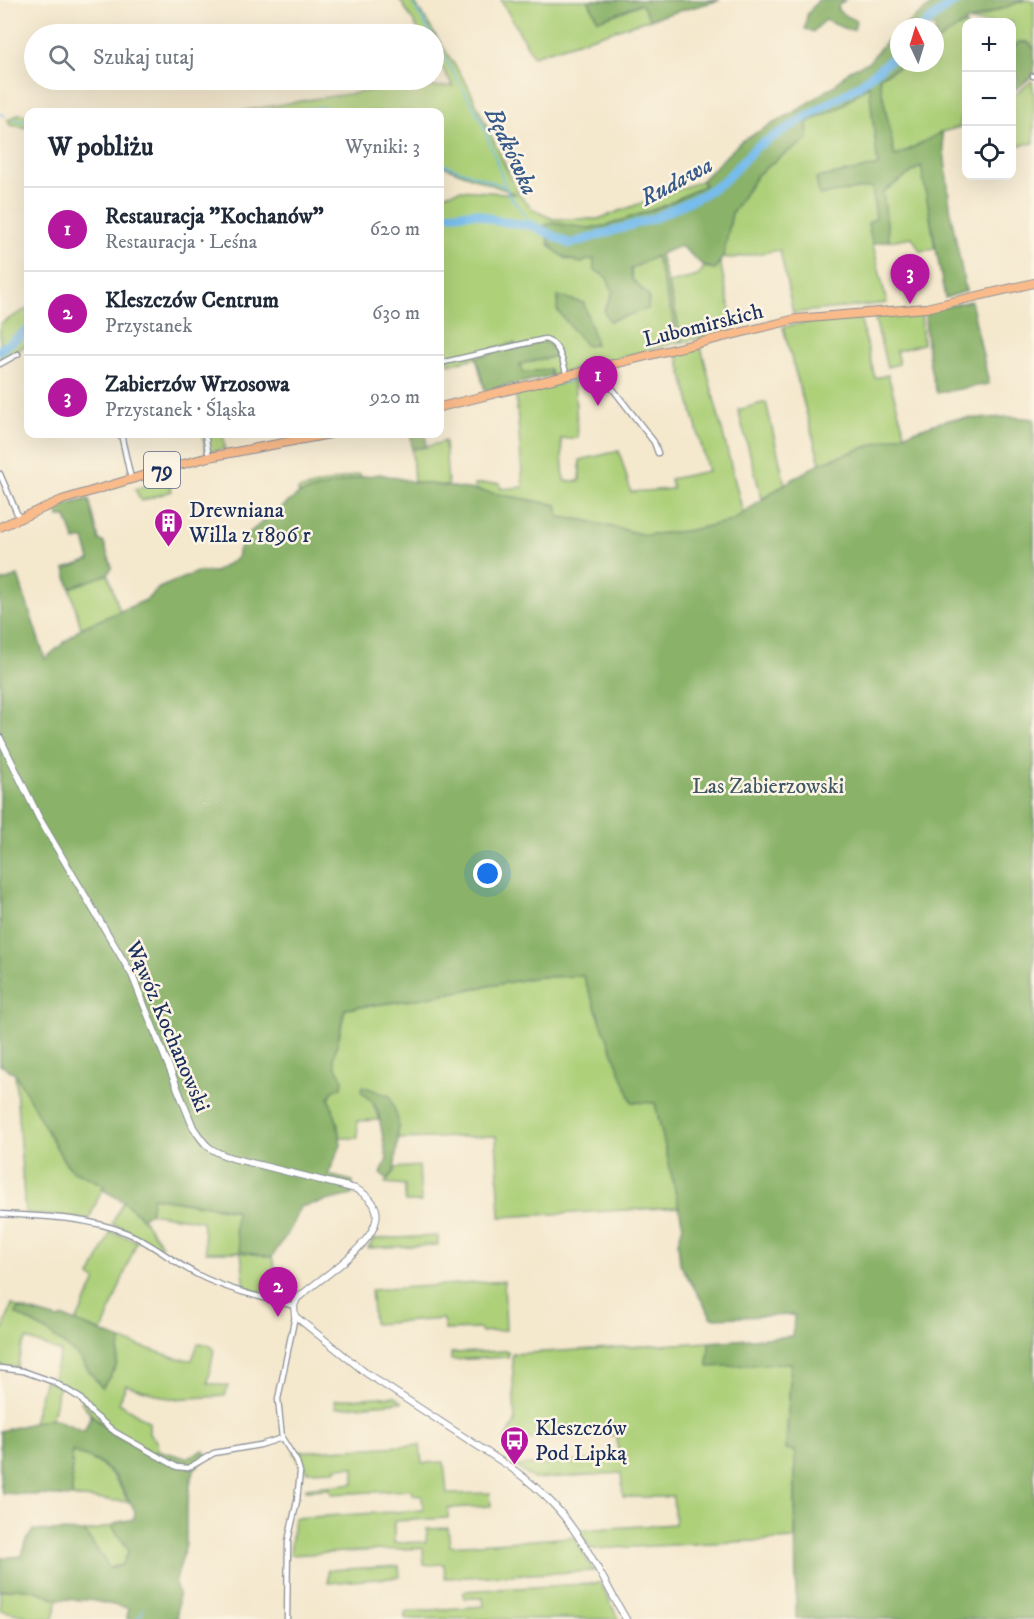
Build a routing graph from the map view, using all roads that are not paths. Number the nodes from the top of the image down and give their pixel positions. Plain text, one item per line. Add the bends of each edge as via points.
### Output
1 (1034, 283) edge
2 (18, 354) dead end
3 (444, 362) edge
4 (0, 364) edge
5 (600, 368) junction
6 (567, 376) junction
7 (444, 406) edge
8 (122, 438) edge
9 (206, 438) edge
10 (309, 438) edge
11 (658, 453) dead end
12 (209, 457) junction
13 (0, 474) edge
14 (131, 479) junction
15 (19, 518) junction
16 (0, 527) edge
17 (0, 738) edge
18 (0, 1214) edge
19 (294, 1306) junction
20 (295, 1316) junction
21 (0, 1368) edge
22 (282, 1438) junction
23 (287, 1619) edge
24 (626, 1619) edge

1 - 5 main road, Lubomirskich via 935,307 781,322
2 - 4 street
3 - 6 street via 544,339 556,346
5 - 6 main road, Lubomirskich
5 - 11 street
6 - 7 main road, Lubomirskich
8 - 14 street
9 - 12 street
10 - 12 main road, 79
12 - 14 main road, 79
13 - 15 street
14 - 15 main road, 79
15 - 16 main road, 79
17 - 19 street, Wąwóz Kochanowski via 39,818 132,975 203,1143 232,1158 356,1189 368,1195 376,1210 370,1236 300,1296
18 - 19 street via 58,1217 128,1233 180,1265 227,1287
19 - 20 street
20 - 22 street via 278,1399
20 - 24 street via 366,1373 523,1476 554,1504
21 - 22 street via 41,1376 63,1387 115,1432 177,1467 188,1468 214,1453
22 - 23 street via 300,1472 288,1540

